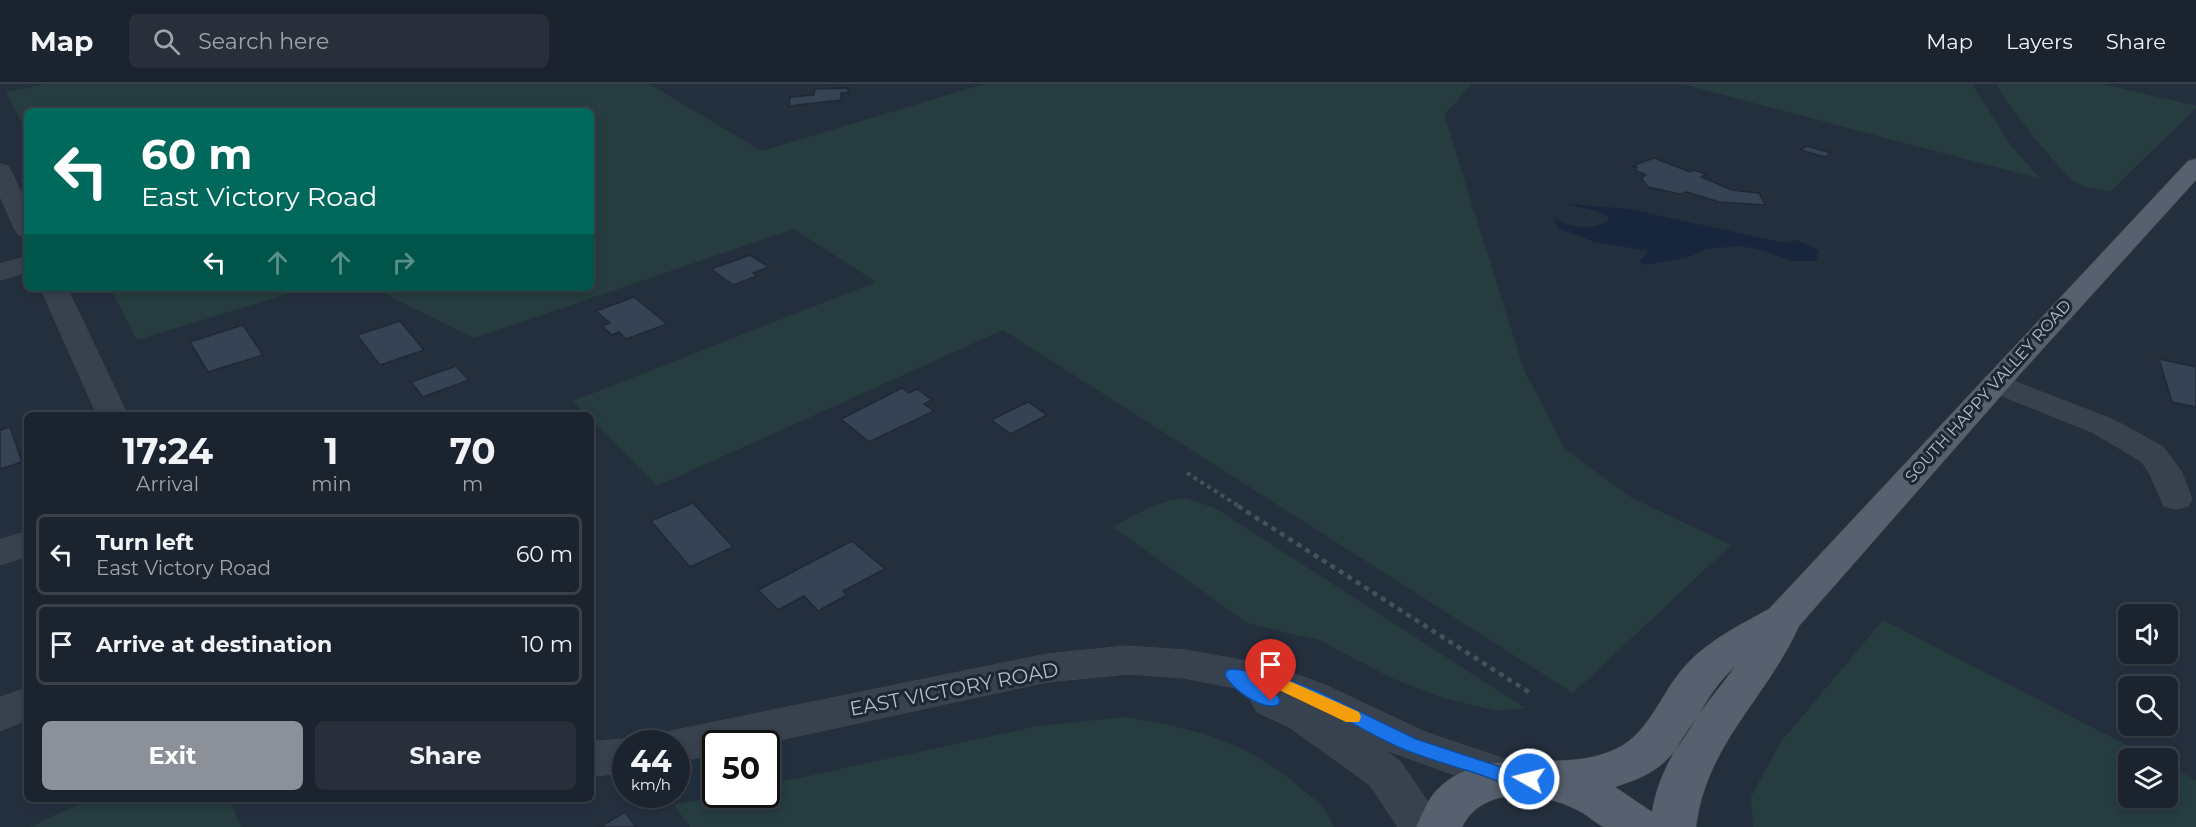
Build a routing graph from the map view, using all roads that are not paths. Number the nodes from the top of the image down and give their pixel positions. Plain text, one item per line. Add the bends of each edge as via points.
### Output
1 (0, 171) edge
2 (2192, 175) edge
3 (24, 223) edge
4 (24, 265) edge
5 (0, 272) edge
6 (55, 291) edge
7 (1995, 383) junction
8 (111, 412) edge
9 (2176, 499) dead end
10 (24, 544) edge
11 (0, 553) edge
12 (1783, 619) junction
13 (1233, 675) junction
14 (24, 704) edge
15 (0, 715) edge
16 (690, 743) edge
17 (612, 757) edge
18 (594, 759) edge
19 (1529, 779) junction
20 (1424, 827) edge
21 (1439, 827) edge
22 (1637, 827) edge
23 (1673, 827) edge

1 - 3 street
2 - 7 main road, SOUTH HAPPY VALLEY ROAD
4 - 5 street
6 - 8 street
7 - 9 street via 2103,426 2152,454 2165,471
7 - 12 main road, SOUTH HAPPY VALLEY ROAD
10 - 11 street
12 - 19 main road via 1729,649 1700,676 1662,736 1640,757 1620,769 1592,776
12 - 23 main road via 1759,665 1700,744 1683,778
13 - 16 street, EAST VICTORY ROAD via 1184,664 1126,660 1047,668
13 - 19 street, EAST VICTORY ROAD via 1270,680 1410,744
13 - 20 street, EAST VICTORY ROAD via 1255,693 1303,716 1385,773
14 - 15 street
17 - 18 street
19 - 21 main road via 1478,786 1452,804
19 - 22 main road via 1586,791

